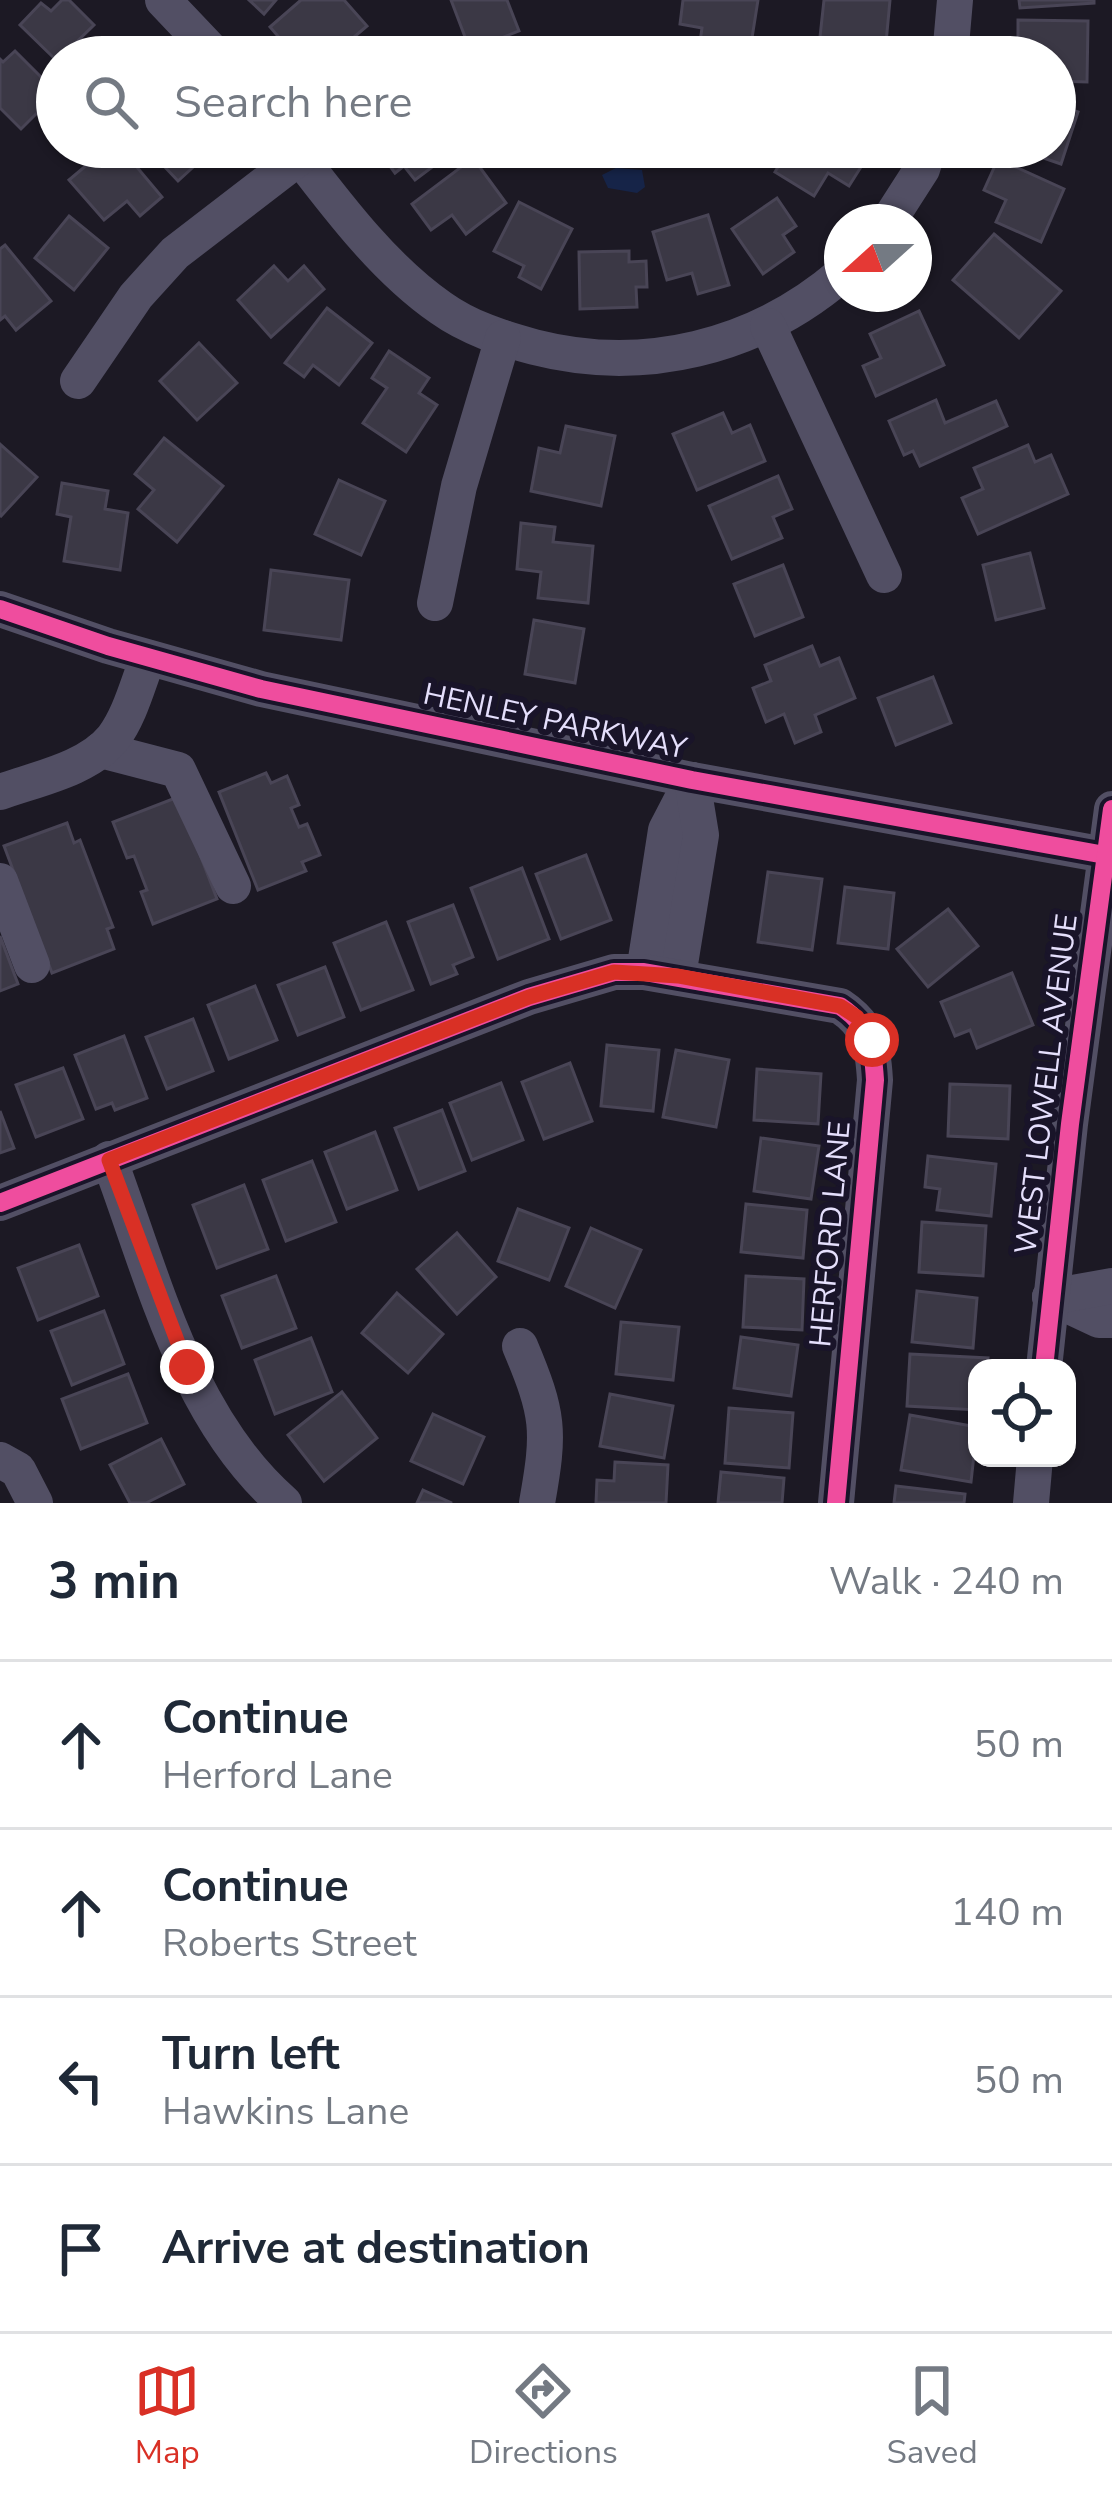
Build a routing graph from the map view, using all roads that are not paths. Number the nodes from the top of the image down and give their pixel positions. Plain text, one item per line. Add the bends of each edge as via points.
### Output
1 (163, 0) edge
2 (955, 0) edge
3 (197, 36) edge
4 (952, 36) edge
5 (277, 168) edge
6 (310, 168) edge
7 (922, 168) edge
8 (900, 204) edge
9 (824, 290) edge
10 (768, 326) junction
11 (503, 338) junction
12 (78, 381) dead end
13 (884, 575) dead end
14 (435, 603) dead end
15 (0, 609) edge
16 (148, 658) junction
17 (101, 750) junction
18 (692, 780) junction
19 (0, 792) edge
20 (1112, 809) edge
21 (1106, 855) junction
22 (0, 881) edge
23 (233, 886) dead end
24 (32, 964) dead end
25 (661, 974) junction
26 (109, 1160) junction
27 (0, 1203) edge
28 (1112, 1286) edge
29 (1050, 1298) junction
30 (1112, 1320) edge
31 (520, 1346) dead end
32 (1045, 1359) edge
33 (0, 1460) edge
34 (1034, 1467) edge
35 (35, 1503) edge
36 (284, 1503) edge
37 (537, 1503) edge
38 (836, 1503) edge
39 (1031, 1503) edge

1 - 3 street
2 - 4 street
5 - 12 street via 175,253
6 - 11 street via 394,268 441,308
7 - 8 street
9 - 10 street
10 - 11 street via 682,355 630,360
10 - 13 street
11 - 14 street
15 - 16 street, HENLEY PARKWAY
16 - 17 street via 116,734
16 - 18 street, HENLEY PARKWAY
17 - 19 street
17 - 23 street via 178,770
18 - 21 street, HENLEY PARKWAY
18 - 25 street via 701,835
20 - 21 street, WEST LOWELL AVENUE
21 - 29 street, WEST LOWELL AVENUE
22 - 24 street
25 - 26 street, HERFORD LANE via 614,972 529,997
25 - 38 street, HERFORD LANE via 840,1006 872,1040 875,1080
26 - 27 street, HERFORD LANE
26 - 36 street via 187,1367 224,1433
28 - 29 street
29 - 30 street
29 - 32 street, WEST LOWELL AVENUE
31 - 37 street via 542,1399 548,1443
33 - 35 street via 18,1470
34 - 39 street

